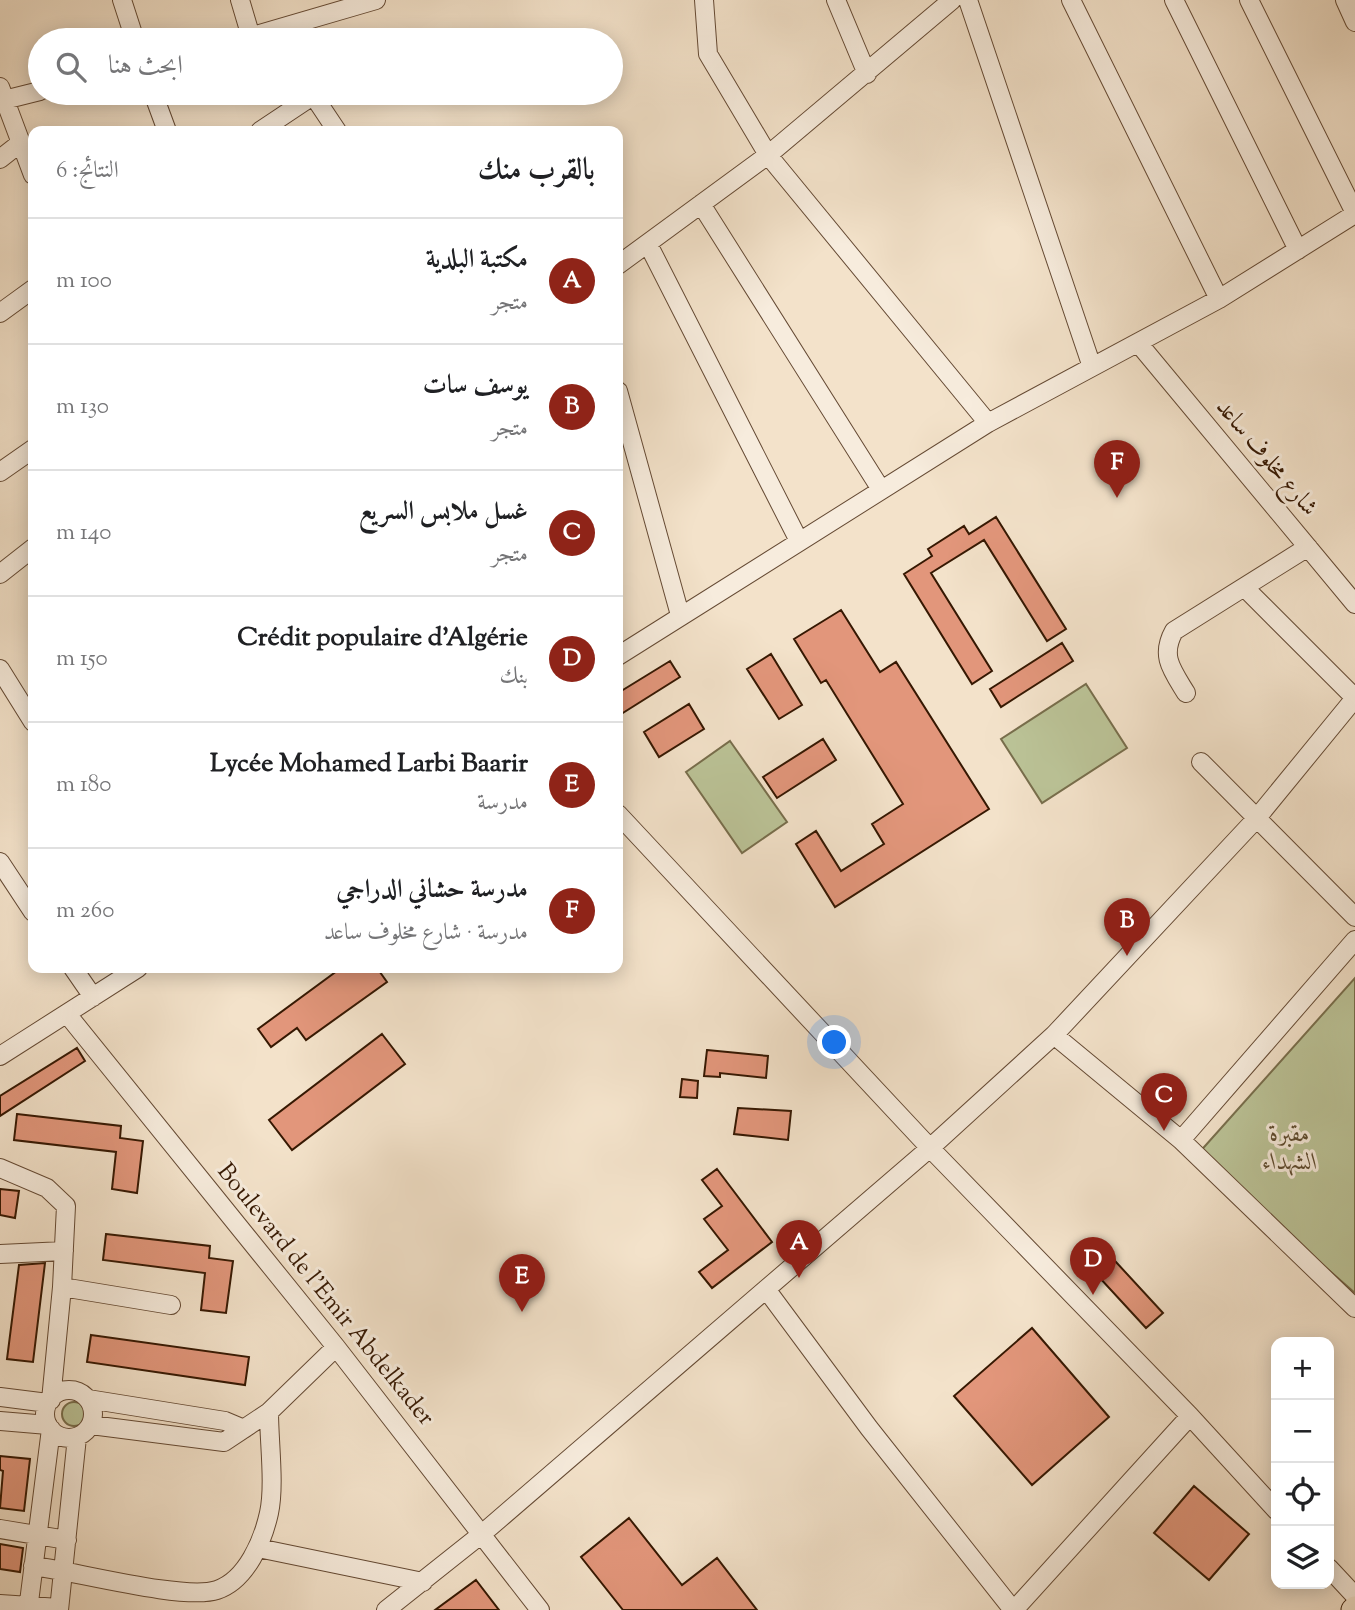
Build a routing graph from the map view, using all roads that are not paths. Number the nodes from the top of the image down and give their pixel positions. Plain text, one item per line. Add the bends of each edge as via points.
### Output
1 (122, 0) edge
2 (240, 0) edge
3 (376, 0) edge
4 (704, 0) edge
5 (836, 0) edge
6 (952, 0) edge
7 (968, 0) edge
8 (1071, 0) edge
9 (1174, 0) edge
10 (1249, 0) edge
11 (1345, 0) edge
12 (1355, 22) edge
13 (131, 28) edge
14 (244, 28) edge
15 (279, 28) edge
16 (867, 74) junction
17 (28, 92) edge
18 (2, 93) edge
19 (157, 105) edge
20 (299, 105) edge
21 (322, 105) edge
22 (164, 126) edge
23 (267, 126) edge
24 (334, 126) edge
25 (19, 144) junction
26 (768, 155) junction
27 (0, 159) edge
28 (28, 164) edge
29 (701, 204) junction
30 (1355, 214) edge
31 (648, 244) junction
32 (1298, 250) junction
33 (623, 262) edge
34 (28, 293) edge
35 (1219, 299) junction
36 (0, 313) edge
37 (1139, 344) junction
38 (1092, 368) junction
39 (623, 409) edge
40 (988, 423) junction
41 (28, 452) edge
42 (0, 472) edge
43 (880, 488) junction
44 (799, 541) junction
45 (1308, 547) junction
46 (28, 552) edge
47 (0, 574) edge
48 (1244, 587) junction
49 (1355, 604) edge
50 (680, 615) junction
51 (623, 652) edge
52 (0, 669) edge
53 (1185, 693) dead end
54 (1355, 698) edge
55 (28, 714) edge
56 (1201, 762) dead end
57 (623, 819) edge
58 (1256, 819) junction
59 (0, 862) edge
60 (28, 904) edge
61 (1355, 917) edge
62 (1355, 940) edge
63 (76, 973) edge
64 (130, 973) edge
65 (93, 997) junction
66 (67, 1014) junction
67 (1054, 1035) junction
68 (0, 1056) edge
69 (1181, 1140) junction
70 (930, 1148) junction
71 (0, 1168) edge
72 (64, 1251) junction
73 (0, 1254) edge
74 (62, 1287) junction
75 (766, 1289) junction
76 (172, 1305) dead end
77 (1355, 1308) edge
78 (336, 1348) junction
79 (0, 1397) edge
80 (88, 1399) junction
81 (50, 1401) junction
82 (269, 1412) junction
83 (1190, 1416) junction
84 (0, 1421) edge
85 (225, 1421) junction
86 (50, 1427) junction
87 (244, 1429) junction
88 (84, 1431) junction
89 (224, 1442) junction
90 (1271, 1505) edge
91 (0, 1529) edge
92 (483, 1533) junction
93 (37, 1535) junction
94 (67, 1539) junction
95 (258, 1548) junction
96 (33, 1566) junction
97 (64, 1570) junction
98 (1334, 1573) edge
99 (423, 1582) junction
100 (1355, 1596) edge
101 (0, 1604) edge
102 (28, 1608) edge
103 (59, 1609) edge
104 (386, 1610) edge
105 (540, 1610) edge
106 (1014, 1610) edge

1 - 13 street
2 - 14 street
3 - 15 street
4 - 26 street via 708,54
5 - 16 street
6 - 16 street
7 - 38 street
8 - 35 street
9 - 32 street
10 - 30 street
11 - 12 street
16 - 26 street
17 - 18 street
18 - 25 street
19 - 22 street
20 - 23 street
21 - 24 street
25 - 27 street
25 - 28 street
26 - 29 street
26 - 40 street
29 - 31 street
29 - 43 street
30 - 32 street
31 - 33 street
31 - 44 street
32 - 35 street
34 - 36 street
35 - 37 street
37 - 38 street
37 - 45 street, شارع مخلوف ساعد
38 - 40 street
39 - 50 street
40 - 43 street
41 - 42 street
43 - 44 street
44 - 50 street
45 - 48 street
45 - 49 street, شارع مخلوف ساعد
46 - 47 street
48 - 53 street via 1174,631 1166,659
48 - 54 street
50 - 51 street
52 - 55 street
54 - 58 street
56 - 58 street
57 - 70 street
58 - 61 street
58 - 67 street
59 - 60 street
62 - 69 street
63 - 65 street
64 - 65 street
65 - 66 street
66 - 68 street
66 - 78 street, Boulevard de l'Emir Abdelkader
67 - 69 street
67 - 70 street
69 - 77 street
70 - 75 street
70 - 83 street
71 - 72 street via 63,1200
72 - 73 street
72 - 74 street
74 - 76 street
74 - 81 street
75 - 92 street
75 - 106 street
78 - 82 street
78 - 92 street, Boulevard de l'Emir Abdelkader
79 - 81 street
80 - 81 street via 65,1391
80 - 85 street
80 - 88 street via 93,1416
81 - 86 street via 46,1418
82 - 87 street
82 - 95 street via 270,1511
83 - 90 street
83 - 106 street
84 - 86 street
85 - 87 street
85 - 89 street
86 - 88 street via 58,1436
86 - 93 street
87 - 89 street
88 - 89 street
88 - 94 street
91 - 93 street
92 - 99 street
92 - 105 street, Boulevard de l'Emir Abdelkader
93 - 94 street
93 - 96 street
94 - 97 street
95 - 97 street via 229,1583 216,1590 142,1586
95 - 99 street
96 - 97 street
96 - 102 street
97 - 103 street
98 - 100 street
99 - 104 street
101 - 102 street
102 - 103 street

